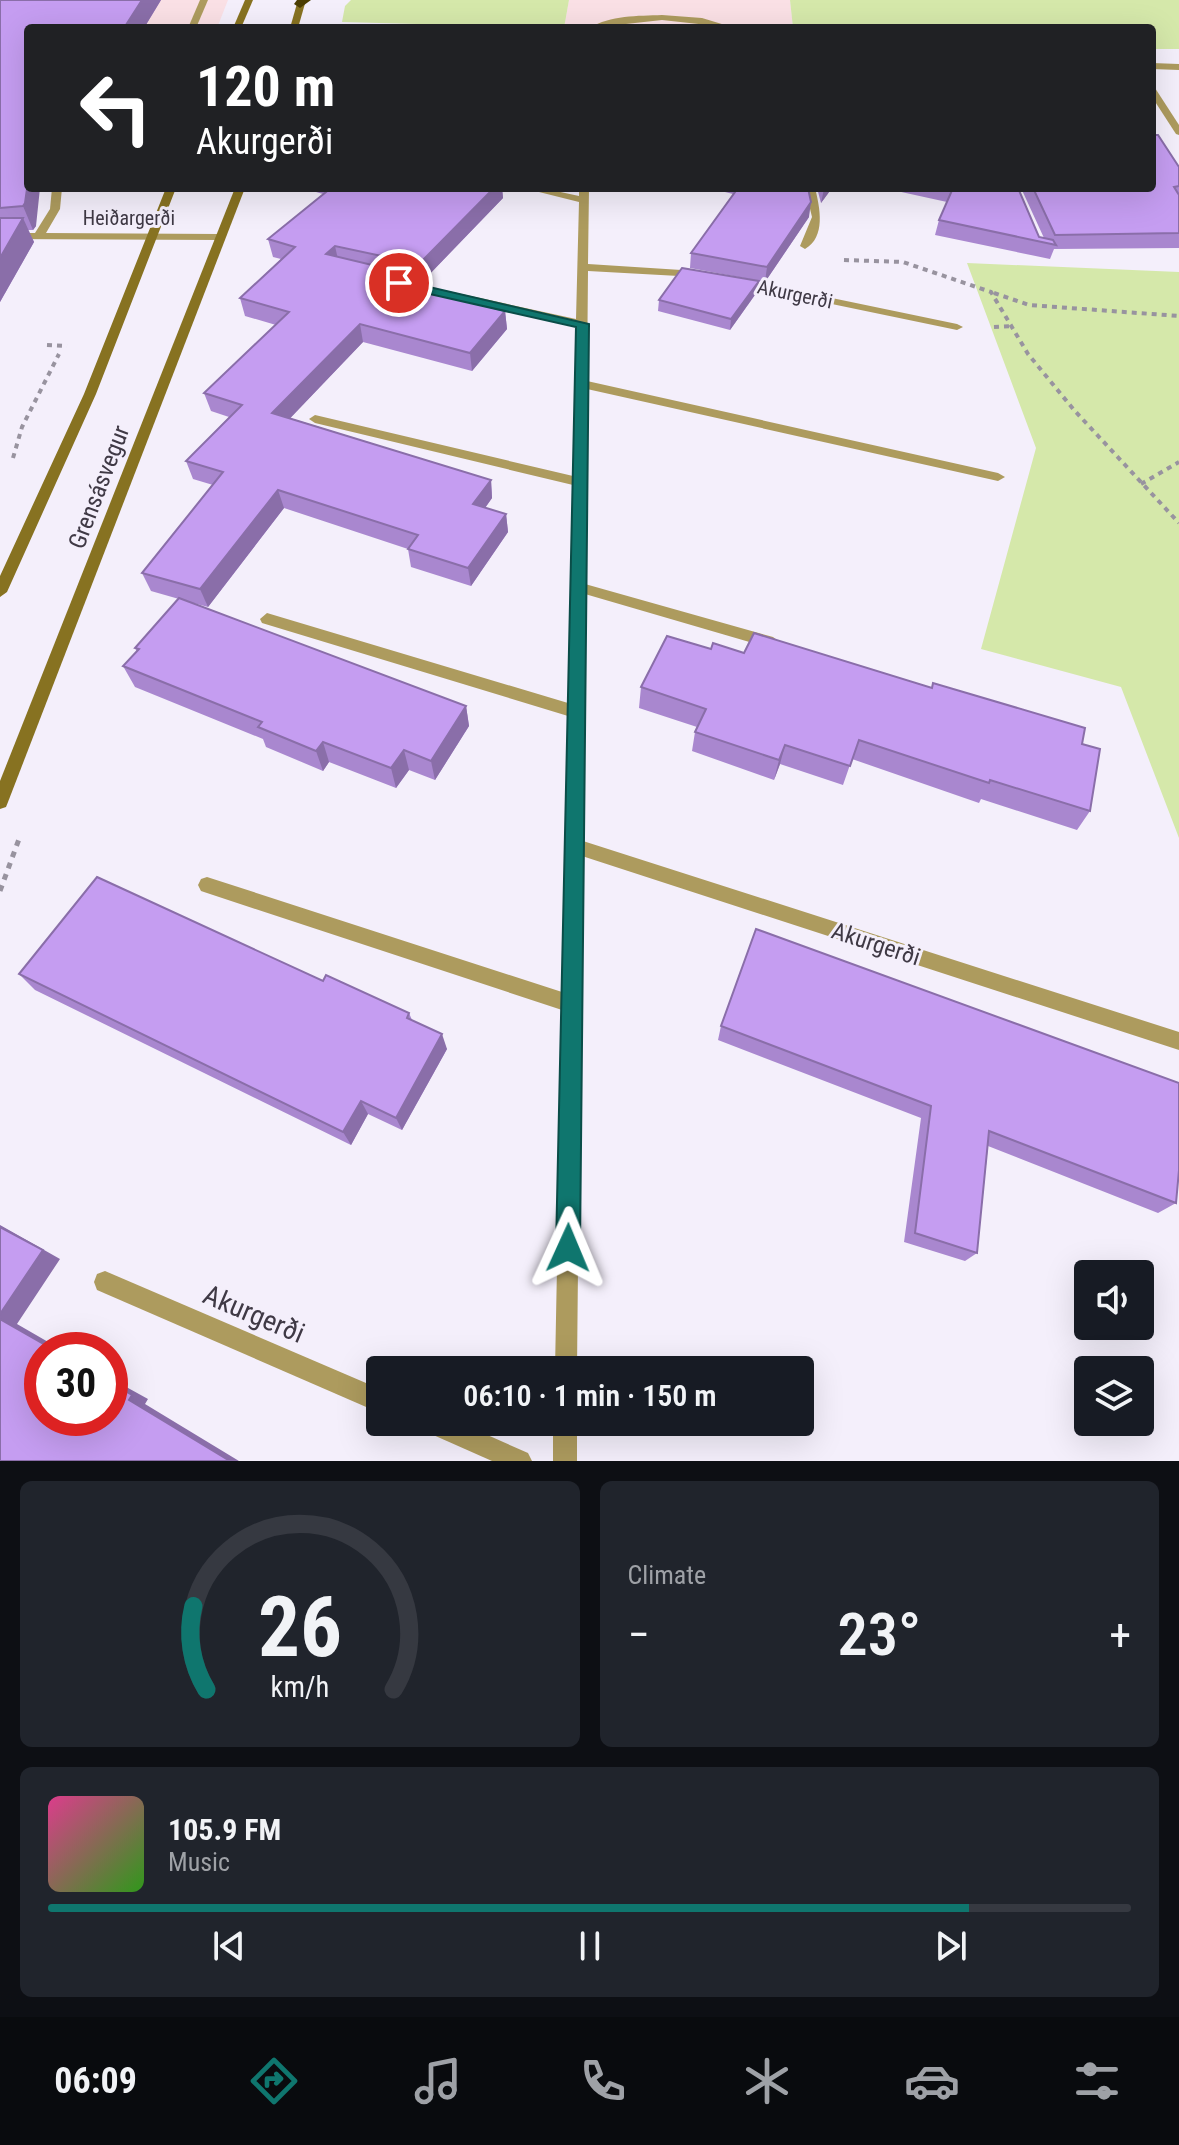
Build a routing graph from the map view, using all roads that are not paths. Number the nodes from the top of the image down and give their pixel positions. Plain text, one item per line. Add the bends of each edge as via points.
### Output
1 (204, 0) edge
2 (249, 0) edge
3 (302, 1) edge
4 (194, 24) edge
5 (239, 24) edge
6 (295, 24) edge
7 (604, 24) edge
8 (717, 24) edge
9 (1156, 66) edge
10 (1179, 67) edge
11 (1156, 96) edge
12 (1179, 132) edge
13 (57, 192) edge
14 (169, 192) edge
15 (238, 192) edge
16 (811, 192) edge
17 (584, 194) edge
18 (0, 236) edge
19 (39, 236) junction
20 (152, 237) junction
21 (219, 237) junction
22 (805, 246) dead end
23 (583, 267) junction
24 (718, 278) edge
25 (384, 280) edge
26 (732, 281) edge
27 (582, 324) junction
28 (957, 327) dead end
29 (582, 384) junction
30 (315, 419) dead end
31 (998, 477) dead end
32 (580, 482) junction
33 (578, 587) junction
34 (0, 592) edge
35 (267, 619) dead end
36 (787, 647) edge
37 (576, 712) junction
38 (0, 802) edge
39 (574, 846) junction
40 (207, 885) dead end
41 (572, 1004) junction
42 (1179, 1041) edge
43 (105, 1282) dead end
44 (566, 1356) edge
45 (366, 1395) edge
46 (462, 1436) edge
47 (565, 1436) edge
48 (520, 1461) edge
49 (565, 1461) edge

1 - 4 street
2 - 5 main road
3 - 6 main road
7 - 8 street via 632,19
9 - 10 street
11 - 12 street
13 - 19 street, Heiðargerði via 55,209
14 - 20 main road, Grensásvegur
15 - 21 main road, Grensásvegur
16 - 22 street via 817,217
17 - 23 street
18 - 19 street, Heiðargerði
19 - 20 street, Heiðargerði
20 - 21 street, Heiðargerði
20 - 34 main road, Grensásvegur via 90,394
21 - 38 main road, Grensásvegur
23 - 24 street
23 - 27 street
25 - 27 street
26 - 28 street, Akurgerði
27 - 29 street
29 - 31 street
29 - 32 street
30 - 32 street
32 - 33 street
33 - 36 street
33 - 37 street
35 - 37 street
37 - 39 street
39 - 41 street
39 - 42 street, Akurgerði
40 - 41 street
41 - 44 street
43 - 45 street, Akurgerði
46 - 48 street
47 - 49 street

